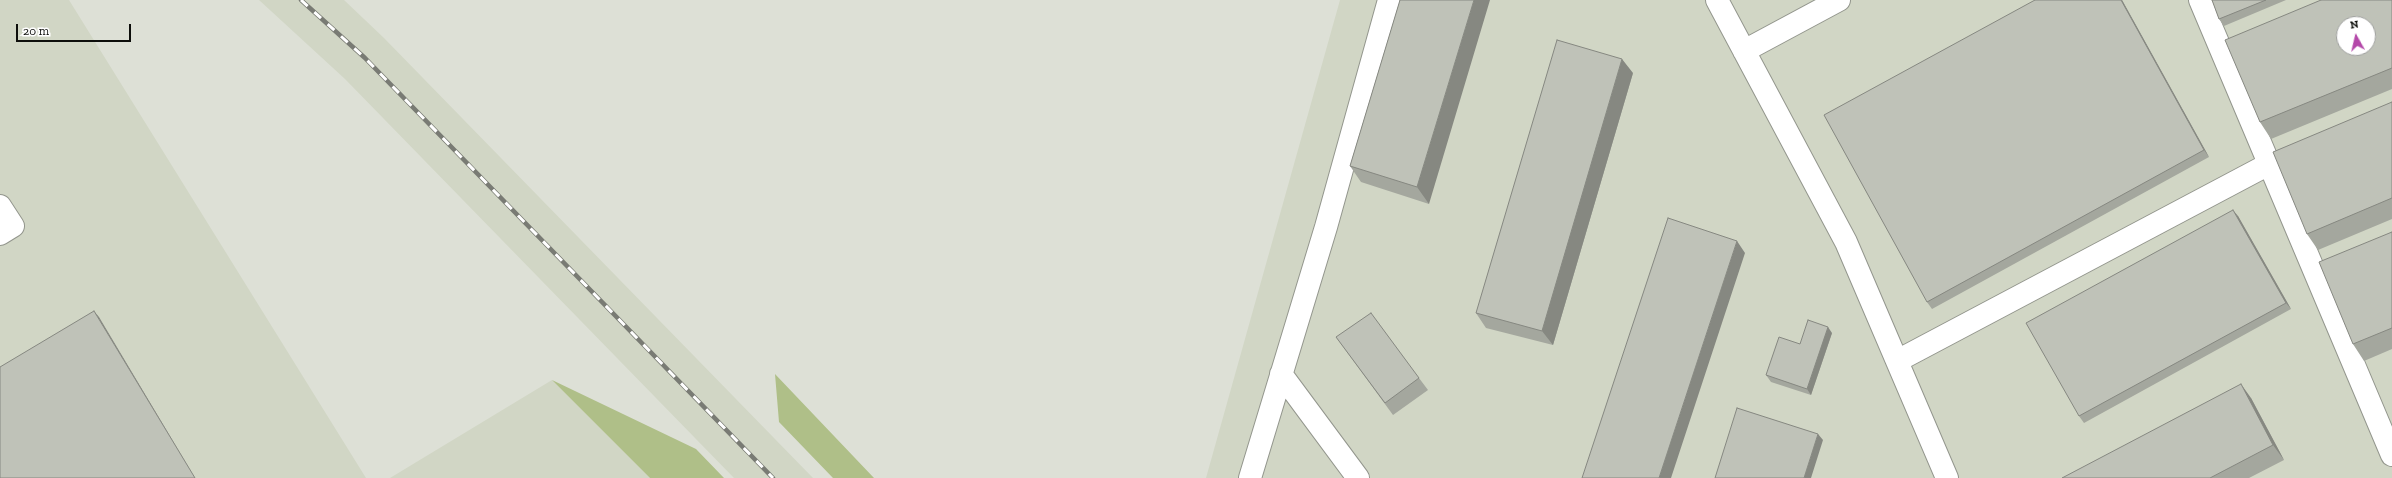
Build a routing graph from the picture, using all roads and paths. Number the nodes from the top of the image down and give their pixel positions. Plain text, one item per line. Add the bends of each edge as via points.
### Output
1 (1389, 0) edge
2 (1717, 0) edge
3 (1840, 0) edge
4 (2200, 0) edge
5 (1744, 51) junction
6 (2270, 164) junction
7 (0, 206) edge
8 (0, 234) edge
9 (1897, 361) junction
10 (1281, 374) junction
11 (2392, 455) edge
12 (1250, 478) edge
13 (1358, 478) edge
14 (1947, 478) edge

1 - 10 lane via 1326,227
2 - 5 lane
3 - 5 lane
4 - 6 lane
5 - 9 lane via 1846,242
6 - 9 lane
6 - 11 lane
7 - 8 lane via 13,226
9 - 14 lane
10 - 12 lane
10 - 13 lane

